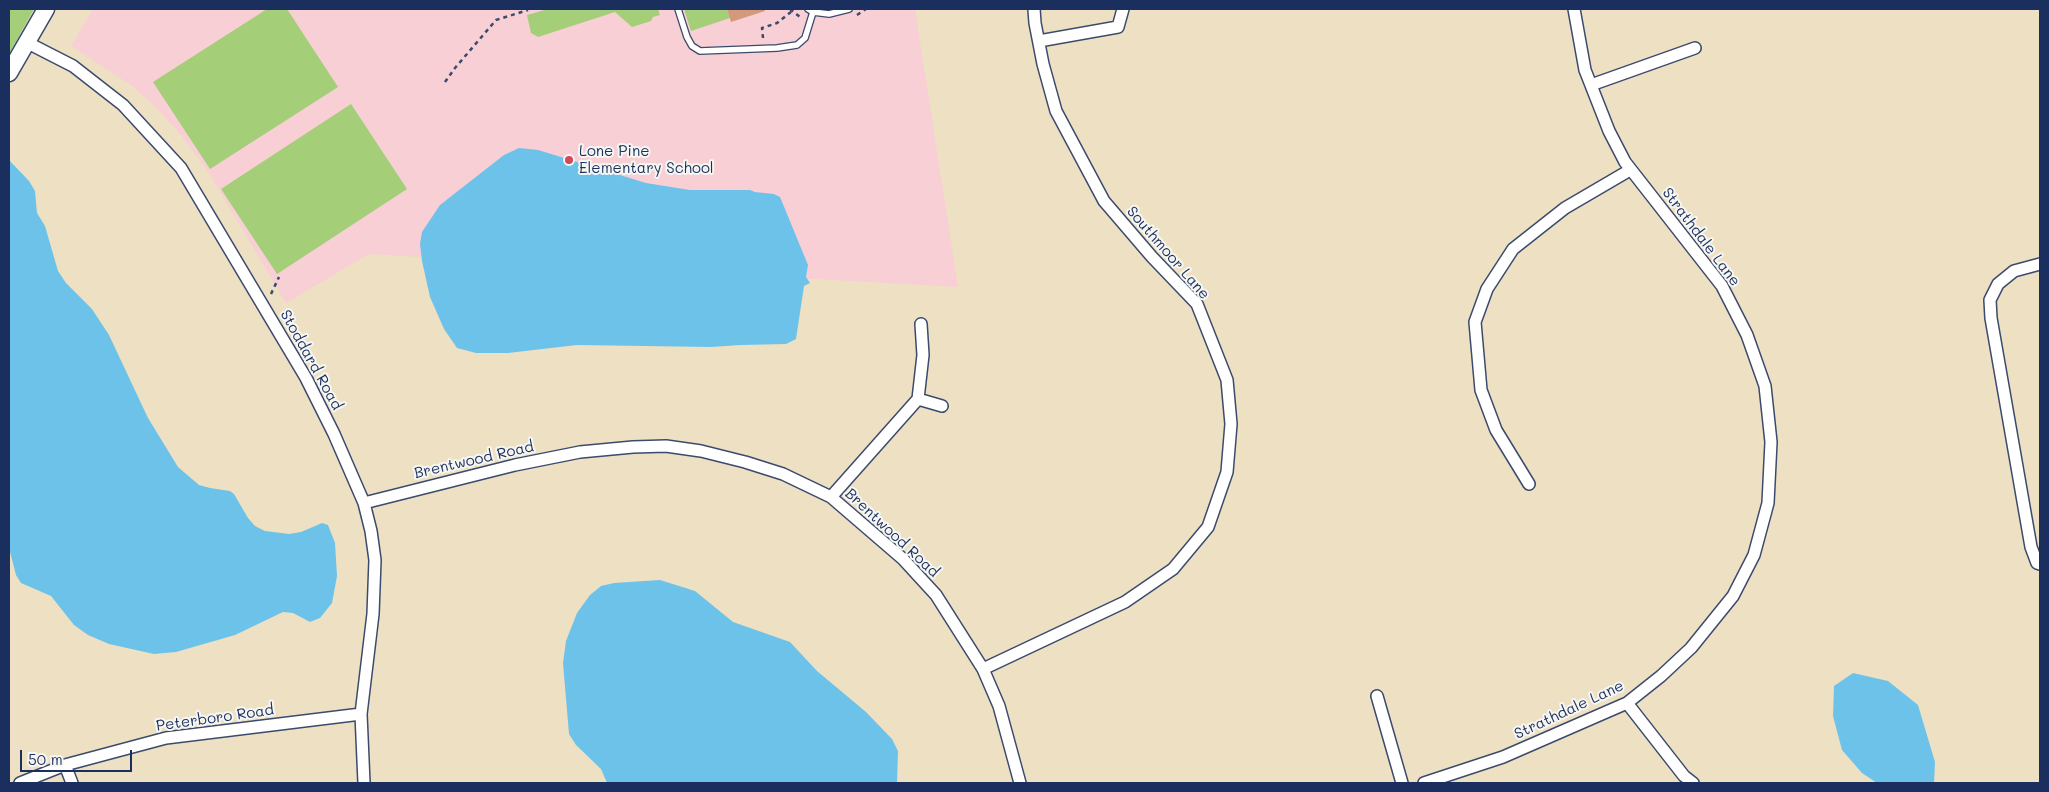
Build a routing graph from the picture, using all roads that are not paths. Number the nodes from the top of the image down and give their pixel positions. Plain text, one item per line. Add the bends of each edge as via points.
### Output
1 (46, 9) edge
2 (678, 9) edge
3 (849, 9) edge
4 (1034, 9) edge
5 (1123, 9) edge
6 (1574, 9) edge
7 (810, 10) edge
8 (1039, 41) junction
9 (26, 42) junction
10 (1695, 48) dead end
11 (9, 73) edge
12 (1591, 85) junction
13 (1630, 170) junction
14 (2040, 264) edge
15 (921, 324) dead end
16 (918, 399) junction
17 (942, 406) dead end
18 (1529, 484) dead end
19 (831, 496) junction
20 (364, 503) junction
21 (2040, 564) edge
22 (983, 669) junction
23 (1377, 696) dead end
24 (1627, 703) junction
25 (361, 714) junction
26 (65, 765) junction
27 (20, 783) edge
28 (72, 783) edge
29 (364, 783) edge
30 (1020, 783) edge
31 (1402, 783) edge
32 (1424, 783) edge
33 (1693, 783) edge

1 - 9 street
2 - 7 lane via 687,37 700,52 797,45 805,38
3 - 7 lane via 829,14
4 - 8 street, Southmoor Lane
5 - 8 street via 1118,27
6 - 12 street, Strathdale Lane via 1585,70
8 - 22 street, Southmoor Lane via 1056,111 1104,201 1197,304 1227,380 1230,434 1227,472 1208,527 1173,569 1125,602
9 - 11 street
9 - 20 street, Stoddard Road via 73,66 123,105 181,168 306,378
10 - 12 street
12 - 13 street, Strathdale Lane via 1609,131
13 - 18 street via 1565,208 1513,249 1487,289 1475,322 1481,390 1496,430
13 - 24 street, Strathdale Lane via 1722,286 1747,335 1765,386 1771,442 1768,503 1754,554 1733,596 1691,648
14 - 21 street via 2014,271 1998,284 1990,300 2031,547 2036,563
15 - 16 street via 923,354
16 - 17 street
16 - 19 street
19 - 20 street, Brentwood Road via 783,474 745,462 666,446 616,448 515,464
19 - 22 street, Brentwood Road via 903,560 936,595
20 - 25 street, Stoddard Road via 375,560 373,614
22 - 30 street, Brentwood Road via 999,706
23 - 31 street
24 - 32 street, Strathdale Lane via 1503,757
24 - 33 street
25 - 26 street, Peterboro Road via 166,738
25 - 29 street, Stoddard Road
26 - 27 street, Peterboro Road
26 - 28 street

